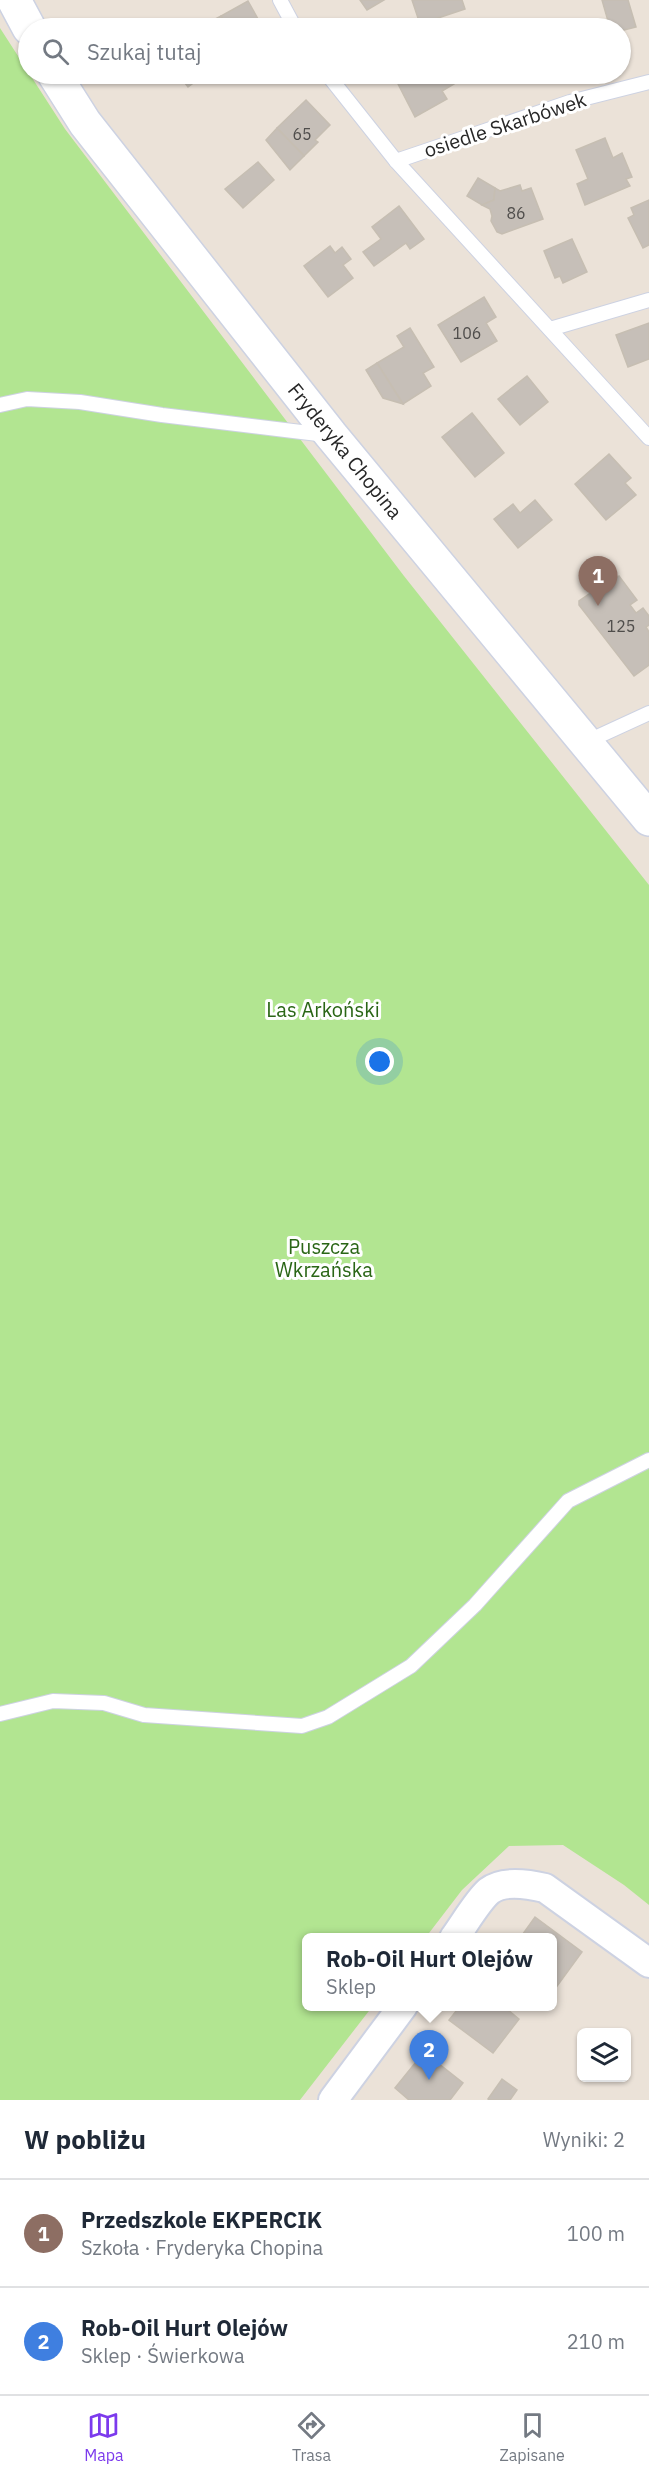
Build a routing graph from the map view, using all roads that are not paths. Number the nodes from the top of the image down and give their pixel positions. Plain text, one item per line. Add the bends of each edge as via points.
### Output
1 (14, 0) edge
2 (280, 0) edge
3 (24, 18) edge
4 (290, 18) edge
5 (649, 82) edge
6 (60, 84) edge
7 (335, 84) edge
8 (396, 160) junction
9 (649, 300) edge
10 (550, 329) junction
11 (0, 405) edge
12 (331, 435) junction
13 (649, 438) edge
14 (649, 712) edge
15 (586, 742) junction
16 (649, 819) edge
17 (649, 1460) edge
18 (0, 1714) edge
19 (458, 1933) edge
20 (649, 1963) edge
21 (399, 2011) edge
22 (333, 2100) edge

1 - 3 street
2 - 4 lane
5 - 8 lane, osiedle Skarbówek via 570,102
6 - 12 street, Fryderyka Chopina via 85,123
7 - 8 lane, osiedle Skarbówek
8 - 10 lane, osiedle Skarbówek
9 - 10 lane
10 - 13 lane, osiedle Skarbówek
11 - 12 lane via 27,399 80,402
12 - 15 street, Fryderyka Chopina
14 - 15 lane
15 - 16 street, Fryderyka Chopina
17 - 18 lane via 568,1501 475,1605 411,1666 328,1717 302,1726 144,1715 104,1703 53,1701
19 - 20 street via 489,1890 508,1884 528,1884 544,1888
21 - 22 street

